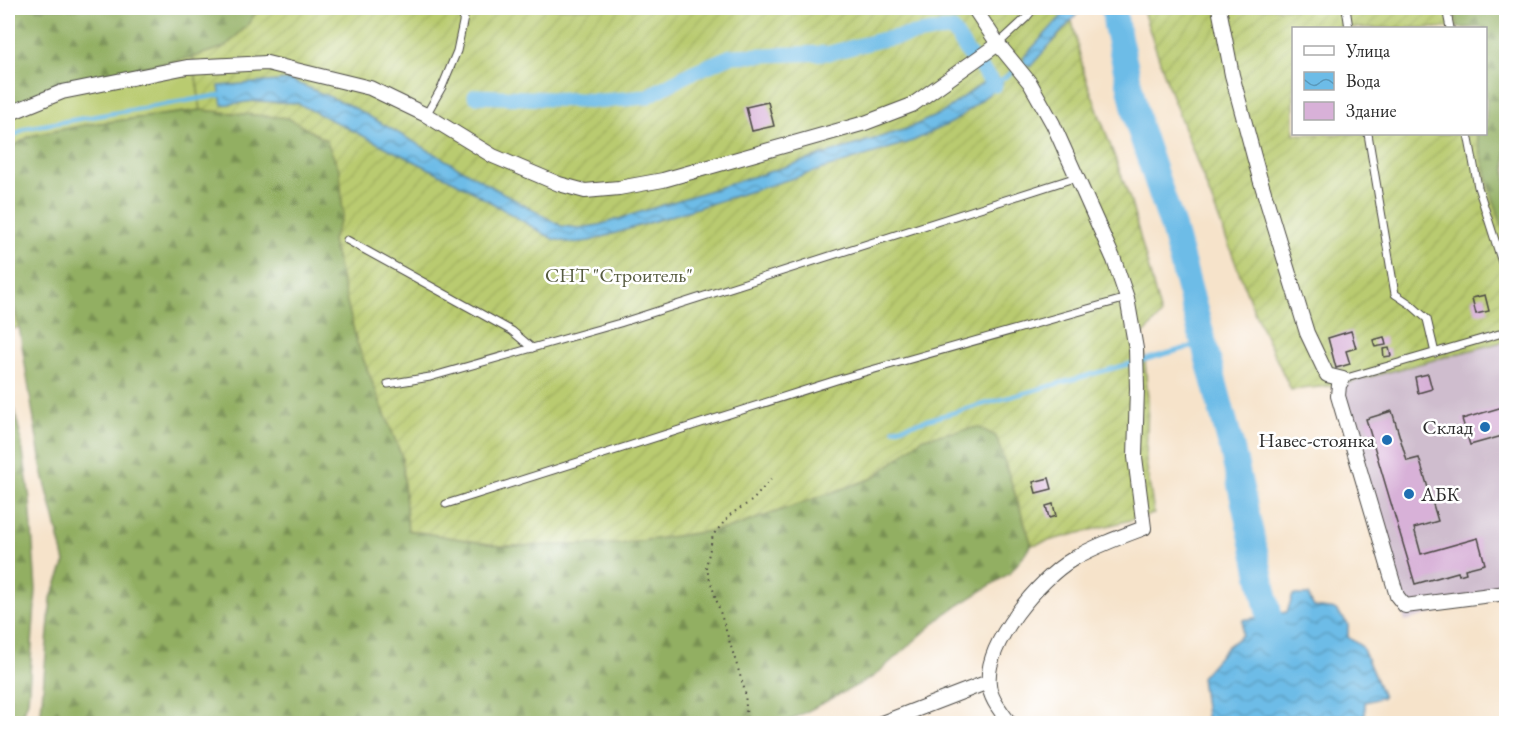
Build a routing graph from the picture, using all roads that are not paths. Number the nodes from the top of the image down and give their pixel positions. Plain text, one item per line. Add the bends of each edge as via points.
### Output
1 (466, 8) edge
2 (974, 8) edge
3 (1034, 8) edge
4 (1220, 8) edge
5 (1346, 8) edge
6 (1446, 8) edge
7 (1350, 27) edge
8 (1449, 27) edge
9 (998, 44) junction
10 (8, 114) edge
11 (426, 114) junction
12 (1368, 135) edge
13 (1468, 135) edge
14 (1077, 177) junction
15 (347, 240) dead end
16 (1506, 275) edge
17 (1127, 298) junction
18 (1506, 332) edge
19 (532, 348) junction
20 (1435, 352) junction
21 (1343, 380) junction
22 (388, 384) dead end
23 (446, 504) dead end
24 (1506, 593) edge
25 (988, 682) junction
26 (879, 723) edge
27 (1010, 723) edge

1 - 11 lane via 457,51
2 - 9 street
3 - 9 lane
4 - 21 street via 1232,75 1307,333 1327,375
5 - 7 lane
6 - 8 lane
9 - 11 street via 912,105 865,123 663,180 619,188 585,191 560,184 493,156
9 - 14 street via 1030,83
10 - 11 street via 62,92 187,67 267,63 370,88
12 - 20 lane via 1395,294 1427,320
13 - 16 lane via 1478,187
14 - 17 street
14 - 19 lane
15 - 19 lane via 512,331
17 - 23 lane via 843,378
17 - 25 street via 1136,349 1135,458 1144,528 1071,560 1033,593 1006,628 994,652
18 - 20 lane
19 - 22 lane
20 - 21 lane
21 - 24 street via 1338,396 1400,603 1405,606
25 - 26 street
25 - 27 street via 993,699

